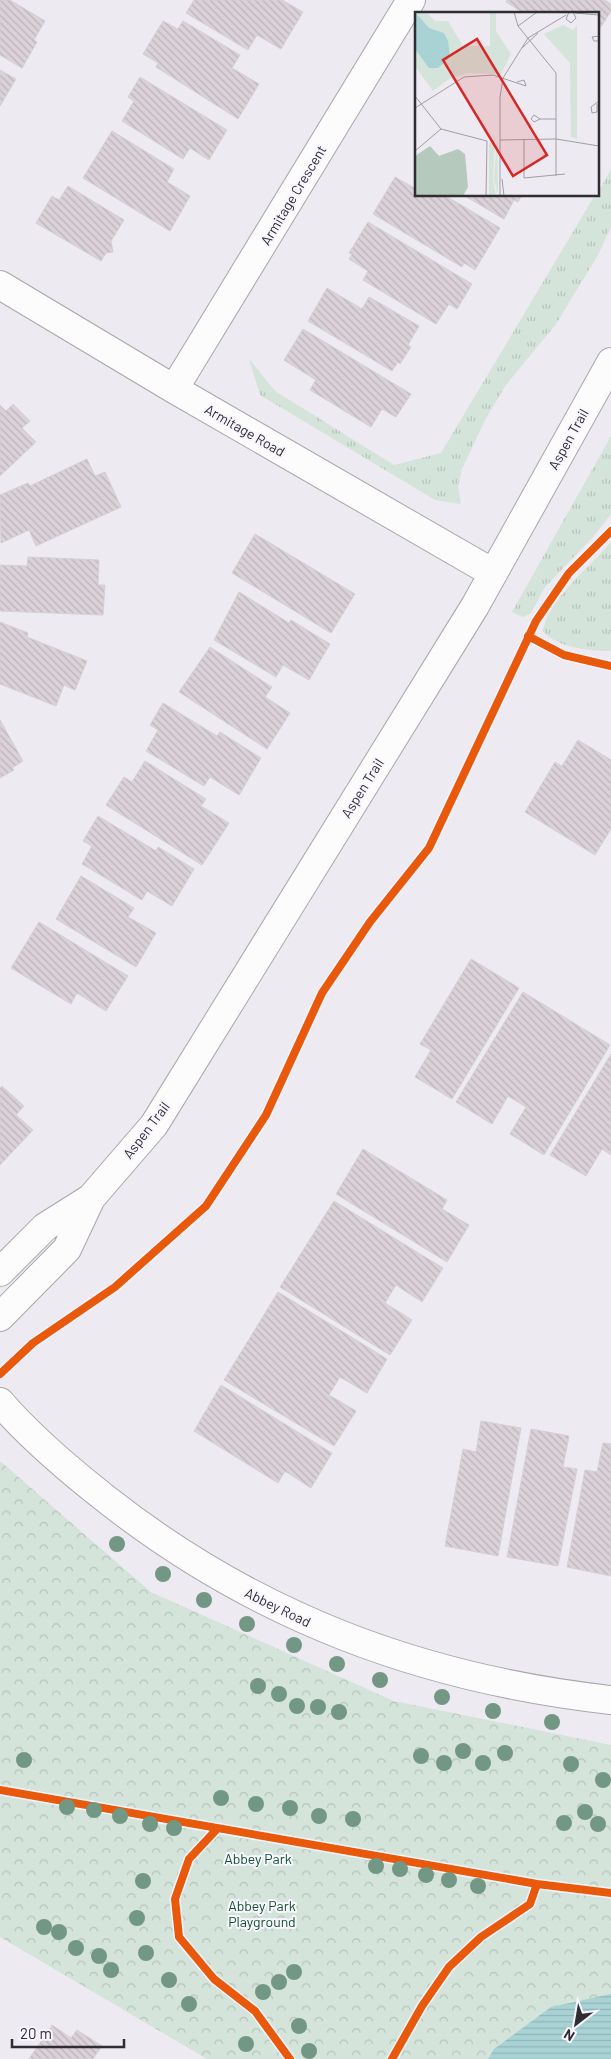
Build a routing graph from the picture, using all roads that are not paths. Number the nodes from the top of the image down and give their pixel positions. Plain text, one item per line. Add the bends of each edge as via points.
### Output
1 (411, 0) edge
2 (0, 285) edge
3 (611, 362) edge
4 (174, 389) junction
5 (492, 573) junction
6 (91, 1198) junction
7 (0, 1272) edge
8 (0, 1317) edge
9 (0, 1402) edge
10 (611, 1700) edge

1 - 4 street, Armitage Crescent
2 - 4 street, Armitage Road
3 - 5 street, Aspen Trail
4 - 5 street, Armitage Road
5 - 6 street, Aspen Trail via 154,1125
6 - 7 street, Aspen Trail via 44,1227
6 - 8 street, Aspen Trail via 67,1249
9 - 10 street, Abbey Road via 72,1472 142,1527 216,1575 294,1616 376,1650 461,1676 548,1693

